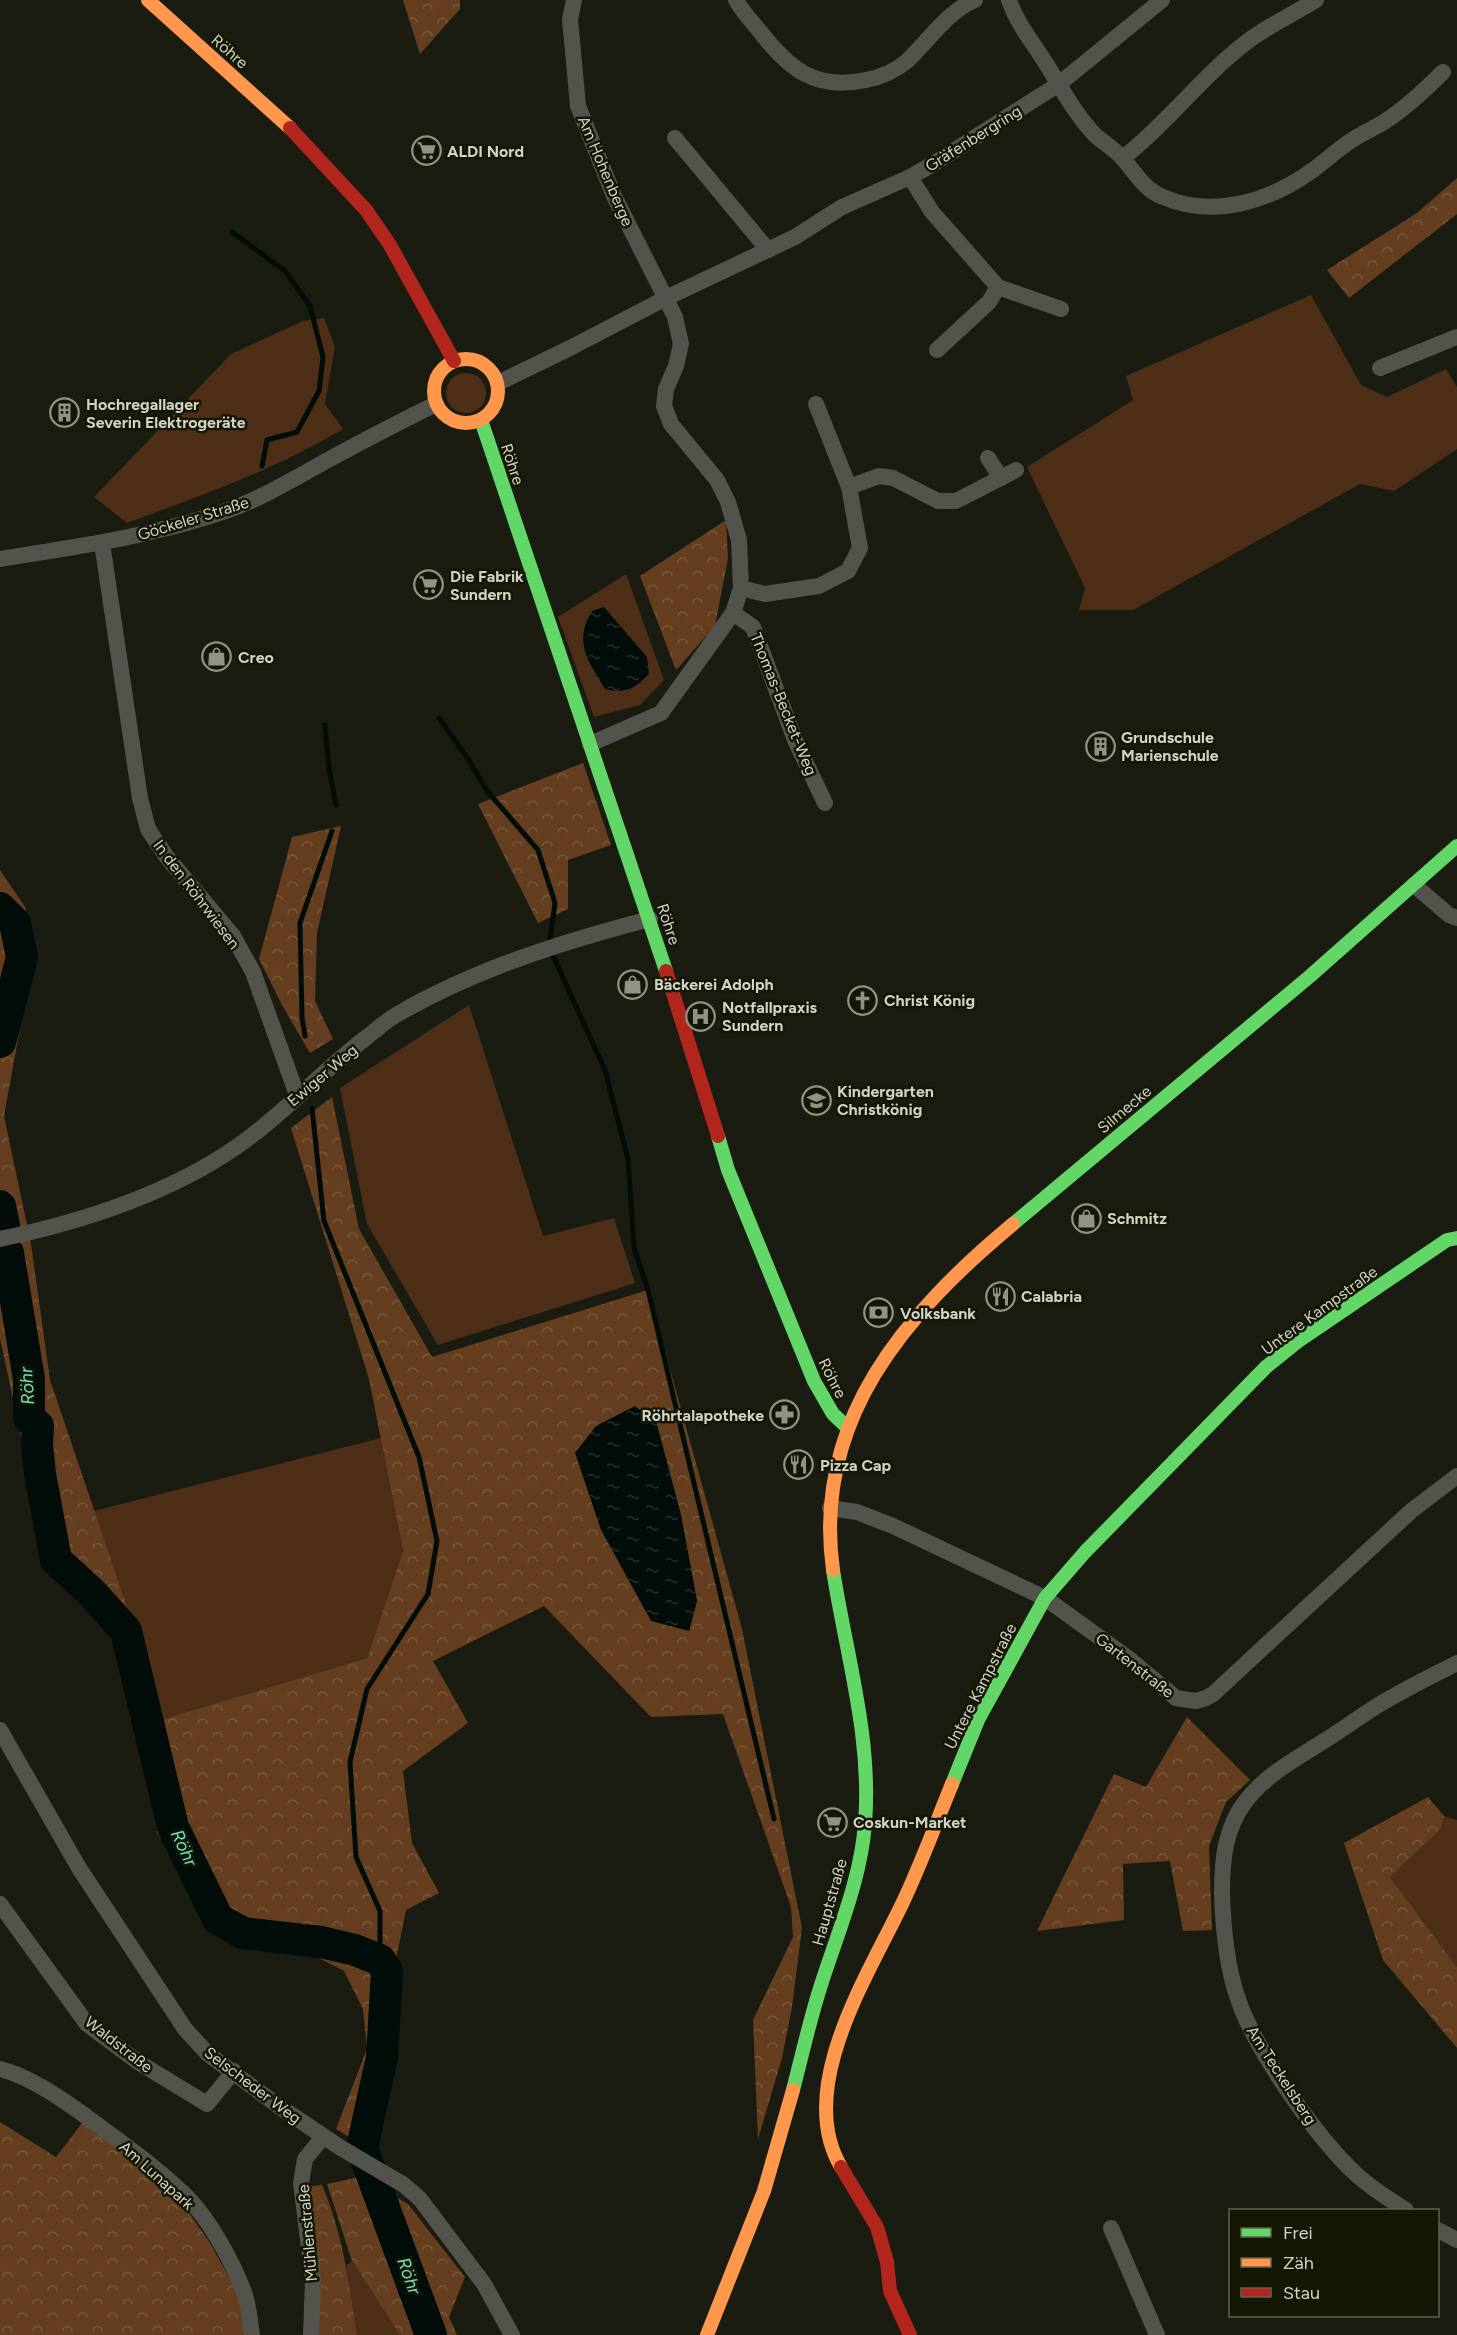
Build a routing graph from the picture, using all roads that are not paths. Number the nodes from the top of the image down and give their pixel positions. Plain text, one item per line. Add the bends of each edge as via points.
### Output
1 (148, 0) edge
2 (574, 0) edge
3 (736, 0) edge
4 (975, 0) edge
5 (1009, 0) edge
6 (1162, 0) edge
7 (1316, 0) edge
8 (1443, 72) dead end
9 (1059, 84) junction
10 (675, 138) dead end
11 (1123, 158) junction
12 (910, 177) junction
13 (768, 250) junction
14 (998, 287) junction
15 (666, 298) junction
16 (1061, 309) dead end
17 (1457, 337) edge
18 (937, 350) dead end
19 (454, 361) junction
20 (1380, 368) dead end
21 (498, 383) junction
22 (436, 404) junction
23 (816, 404) dead end
24 (481, 420) junction
25 (988, 458) dead end
26 (1016, 470) dead end
27 (1001, 478) junction
28 (849, 487) junction
29 (102, 543) junction
30 (0, 559) edge
31 (741, 588) junction
32 (733, 613) junction
33 (590, 744) junction
34 (825, 803) dead end
35 (1457, 846) edge
36 (1414, 885) junction
37 (1457, 918) edge
38 (650, 919) junction
39 (297, 1095) junction
40 (1457, 1238) edge
41 (0, 1239) edge
42 (847, 1427) junction
43 (1457, 1476) edge
44 (830, 1508) junction
45 (1046, 1598) junction
46 (1457, 1663) edge
47 (0, 1730) edge
48 (0, 1904) edge
49 (0, 2069) edge
50 (234, 2071) junction
51 (323, 2137) junction
52 (1403, 2209) edge
53 (1111, 2228) dead end
54 (1439, 2231) edge
55 (1457, 2240) edge
56 (252, 2335) edge
57 (311, 2335) edge
58 (512, 2335) edge
59 (707, 2335) edge
60 (910, 2335) edge
61 (1157, 2335) edge

1 - 19 main road, Röhre via 279,116 366,210 390,245
2 - 15 street, Am Hohenberge via 570,19 578,106 614,196
3 - 4 street via 778,56 823,81 853,84 893,71 950,17
5 - 9 street via 1016,18
6 - 9 street, Gräfenbergring
7 - 11 street via 1252,38
8 - 11 street via 1398,112 1311,171 1273,193 1245,203 1189,205 1163,197 1141,182
9 - 11 street via 1095,135
9 - 12 street, Gräfenbergring
10 - 13 street
12 - 13 street, Gräfenbergring via 843,207
12 - 14 street via 932,212
13 - 15 street, Gräfenbergring
14 - 16 street
14 - 18 street via 989,302
15 - 21 street, Gräfenbergring
15 - 31 street via 681,344 664,406 671,424 717,480 728,502 739,540
17 - 20 street
19 - 21 main road via 474,359 483,363
19 - 22 main road via 435,379
21 - 24 main road via 494,409
22 - 24 main road via 458,423
22 - 29 street, Göckeler Straße via 257,498 167,529
23 - 28 street
24 - 33 main road, Röhre
25 - 27 street
26 - 27 street
27 - 28 street via 956,501 938,501 893,478 879,476
28 - 31 street via 860,548 848,571 819,586 765,594
29 - 30 street, Göckeler Straße
29 - 39 street, In den Röhrwiesen via 148,829 233,936 253,972
31 - 32 street
32 - 33 street via 661,713
32 - 34 street, Thomas-Becket-Weg via 753,627 795,740
33 - 38 main road, Röhre
35 - 36 main road, Silmecke
36 - 37 street
36 - 42 main road, Silmecke via 972,1260 909,1323
38 - 39 street, Ewiger Weg via 549,947 444,990 395,1016
38 - 42 main road, Röhre via 728,1170 814,1381 833,1414
39 - 41 street, Ewiger Weg via 226,1154 172,1183 117,1206
40 - 45 main road, Untere Kampstraße via 1447,1240 1266,1367 1085,1551
42 - 44 main road, Hauptstraße via 834,1474
43 - 45 street, Gartenstraße via 1411,1511 1206,1698 1176,1698
44 - 45 street, Gartenstraße via 857,1512 892,1526
44 - 59 main road, Hauptstraße via 830,1557 866,1777 865,1821 857,1874 813,2011 780,2142
45 - 60 main road, Untere Kampstraße via 978,1720 904,1900 853,2005 831,2069 826,2118 831,2144 877,2227 890,2291
46 - 52 street, Am Teckelsberg via 1377,1705 1269,1777 1245,1801 1235,1818 1224,1858 1226,1952 1247,2021 1280,2078 1332,2147 1359,2176
47 - 50 street, Selscheder Weg via 79,1868 185,2029 208,2054
48 - 50 street, Waldstraße via 87,2024 138,2062 207,2104
49 - 56 street, Am Lunapark via 70,2105 188,2198 234,2269 246,2297
50 - 51 street, Selscheder Weg
51 - 57 street, Mühlenstraße via 304,2159 301,2183 313,2280
51 - 58 street, Selscheder Weg via 381,2170 420,2199 484,2284
53 - 61 street
54 - 55 street

